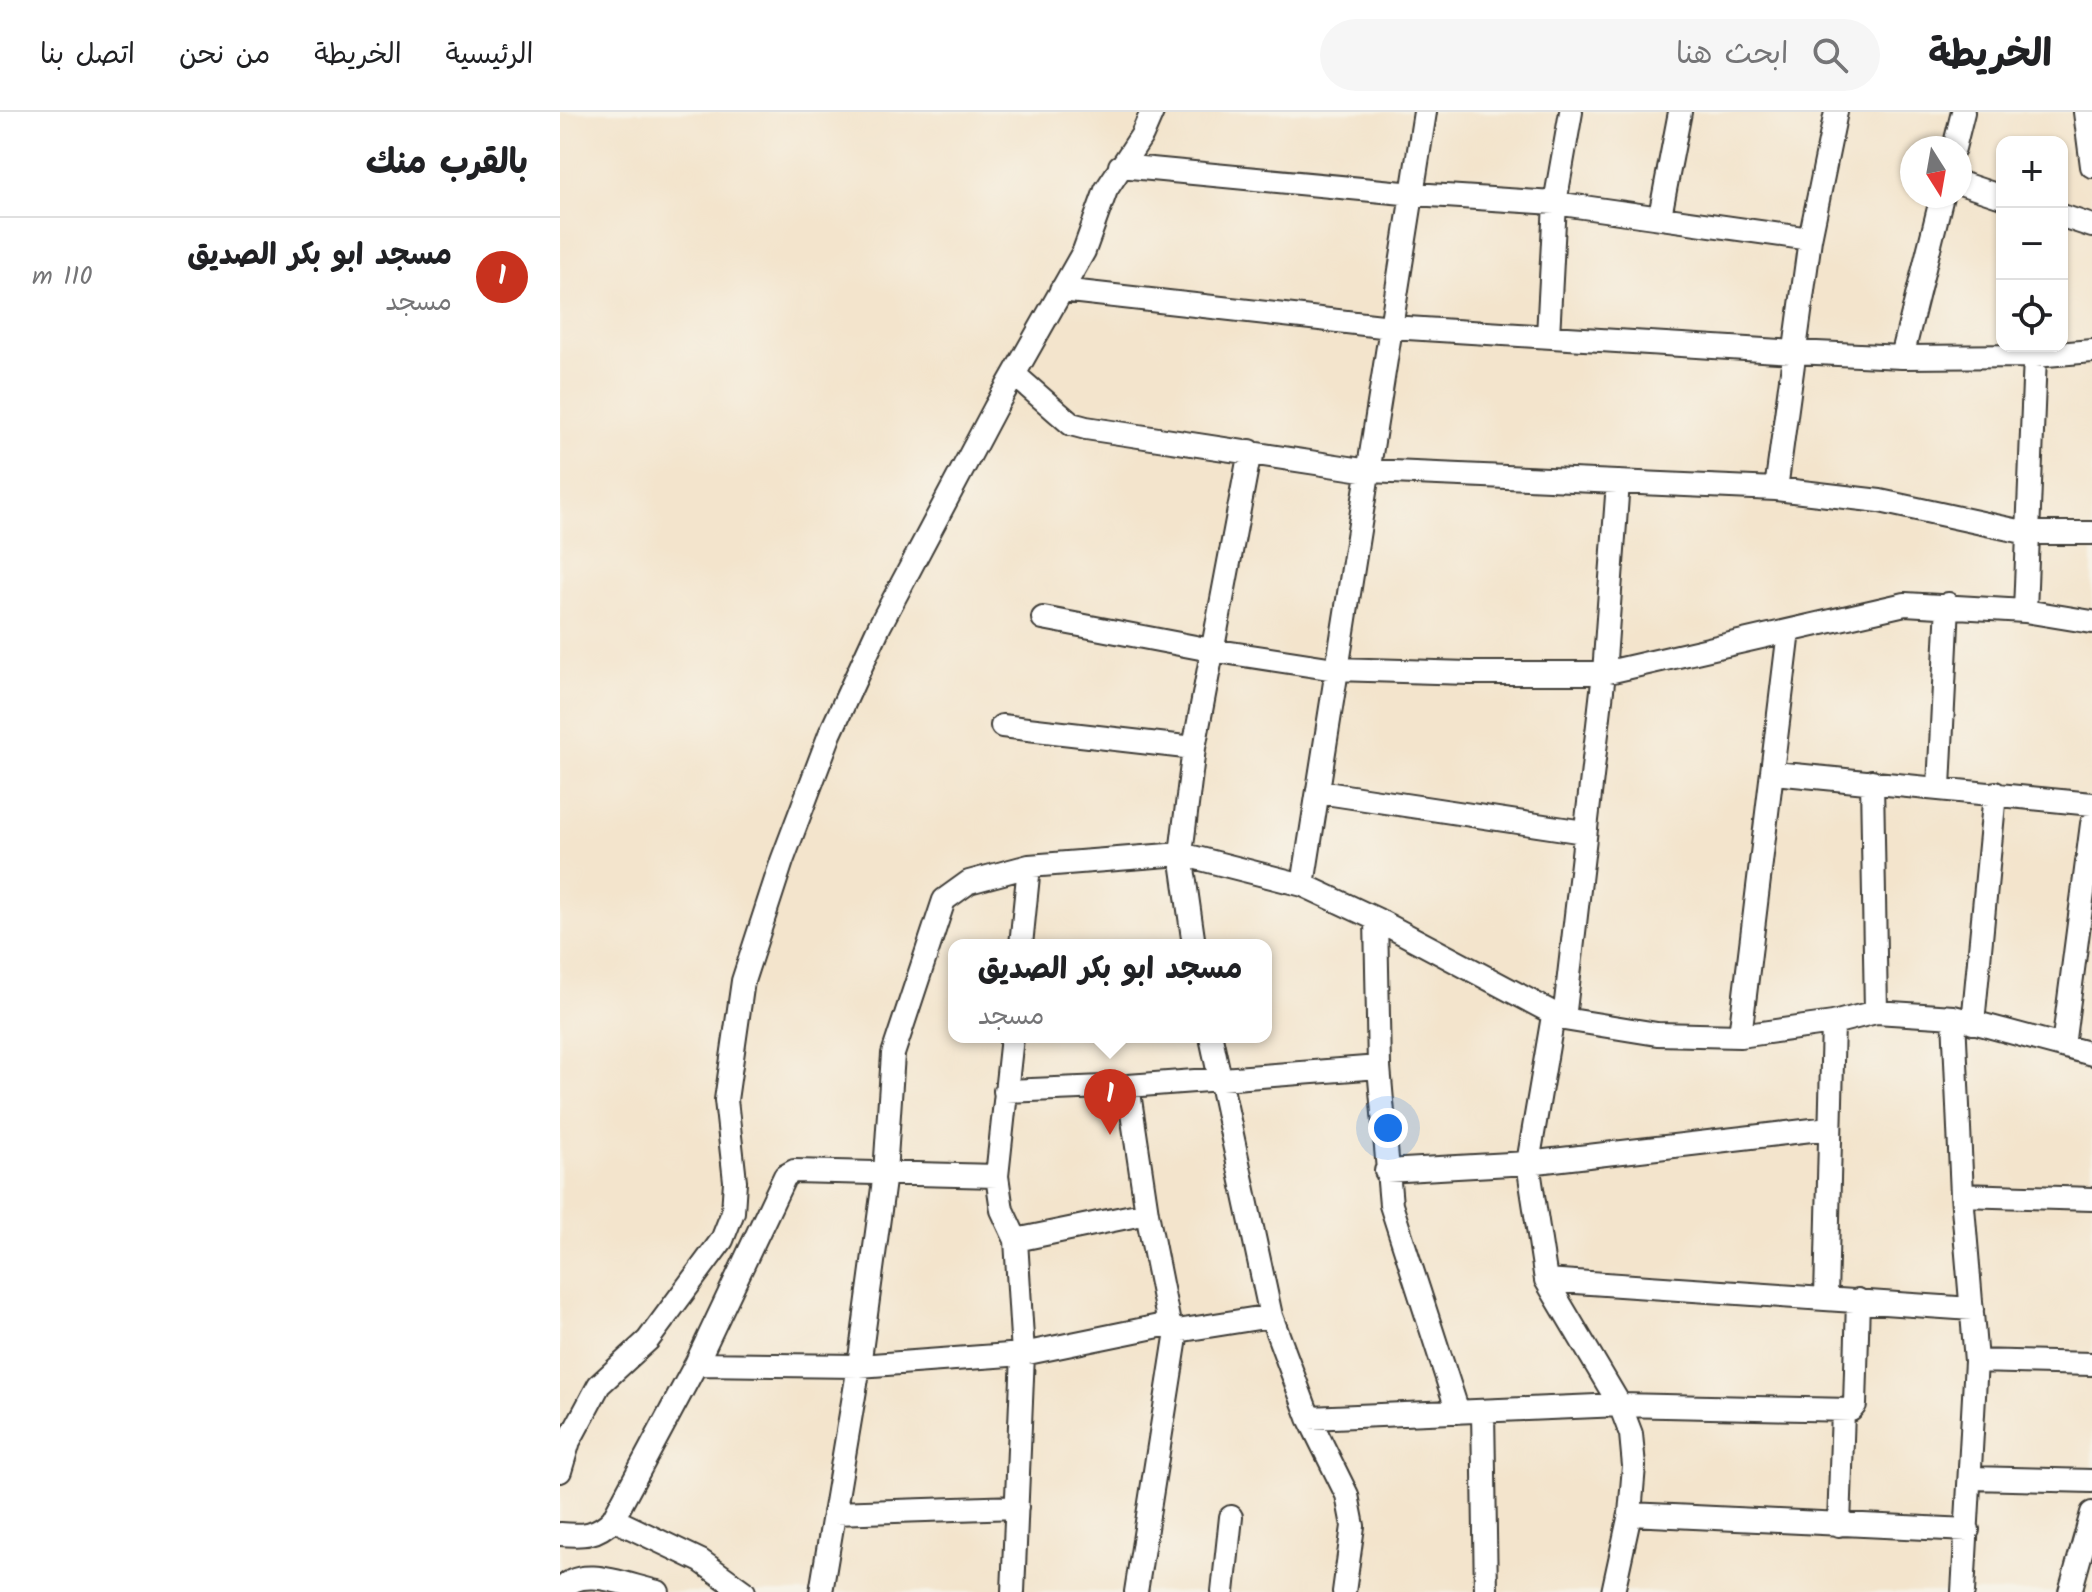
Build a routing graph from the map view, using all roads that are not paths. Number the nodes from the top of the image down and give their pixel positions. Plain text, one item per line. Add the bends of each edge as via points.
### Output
1 (1152, 112) edge
2 (1425, 112) edge
3 (1571, 112) edge
4 (1680, 112) edge
5 (1836, 112) edge
6 (1963, 112) edge
7 (2085, 112) edge
8 (1957, 136) edge
9 (2090, 141) edge
10 (1120, 166) junction
11 (2092, 166) edge
12 (1972, 187) edge
13 (1414, 194) junction
14 (1996, 195) edge
15 (1555, 203) junction
16 (1939, 208) edge
17 (1660, 216) junction
18 (2068, 218) edge
19 (2092, 226) edge
20 (1810, 239) junction
21 (1061, 290) junction
22 (1391, 327) junction
23 (1548, 336) junction
24 (2092, 351) edge
25 (1795, 352) junction
26 (2035, 356) junction
27 (1902, 357) junction
28 (1015, 375) junction
29 (1250, 451) junction
30 (1369, 471) junction
31 (1618, 482) junction
32 (1776, 489) junction
33 (2028, 533) junction
34 (2092, 533) edge
35 (1948, 604) junction
36 (2025, 611) junction
37 (1043, 618) dead end
38 (2092, 622) edge
39 (1789, 631) junction
40 (1211, 650) junction
41 (1335, 669) junction
42 (1604, 673) junction
43 (1002, 726) dead end
44 (1194, 748) junction
45 (1774, 773) junction
46 (1872, 781) junction
47 (1939, 787) junction
48 (1319, 792) junction
49 (1995, 793) junction
50 (2092, 804) edge
51 (2092, 824) edge
52 (1584, 832) junction
53 (1181, 854) junction
54 (1029, 866) junction
55 (1303, 885) junction
56 (1376, 919) junction
57 (1022, 939) edge
58 (1193, 939) edge
59 (1876, 1012) junction
60 (1558, 1018) junction
61 (1963, 1020) junction
62 (1833, 1023) junction
63 (1740, 1036) junction
64 (1011, 1043) edge
65 (1212, 1043) edge
66 (2063, 1046) junction
67 (2092, 1054) edge
68 (1379, 1067) junction
69 (1221, 1077) junction
70 (1128, 1086) junction
71 (1005, 1091) junction
72 (1829, 1128) junction
73 (1528, 1163) junction
74 (1386, 1171) junction
75 (885, 1173) junction
76 (997, 1176) junction
77 (1962, 1195) junction
78 (2092, 1199) edge
79 (1147, 1213) junction
80 (1016, 1240) junction
81 (1546, 1280) junction
82 (1826, 1297) junction
83 (1858, 1300) junction
84 (1972, 1309) junction
85 (1271, 1316) junction
86 (1173, 1327) junction
87 (1023, 1354) junction
88 (1976, 1361) junction
89 (696, 1364) junction
90 (2092, 1364) edge
91 (859, 1366) junction
92 (1620, 1405) junction
93 (1843, 1411) junction
94 (1458, 1412) junction
95 (1483, 1412) junction
96 (1309, 1418) junction
97 (560, 1471) edge
98 (1971, 1478) junction
99 (2092, 1481) edge
100 (1017, 1507) junction
101 (834, 1513) junction
102 (2092, 1513) edge
103 (1630, 1514) junction
104 (1231, 1517) dead end
105 (613, 1519) junction
106 (1839, 1525) junction
107 (1968, 1530) junction
108 (560, 1534) edge
109 (561, 1592) edge
110 (657, 1592) edge
111 (744, 1592) edge
112 (821, 1592) edge
113 (1013, 1592) edge
114 (1136, 1592) edge
115 (1223, 1592) edge
116 (1344, 1592) edge
117 (1486, 1592) edge
118 (1613, 1592) edge
119 (1963, 1592) edge
120 (2070, 1592) edge

1 - 10 street
2 - 13 street
3 - 15 street
4 - 17 street
5 - 20 street
6 - 8 street
7 - 9 street
9 - 11 street
10 - 13 street
10 - 21 street via 1084,251
12 - 14 street
13 - 15 street
13 - 22 street
15 - 17 street
15 - 23 street
16 - 27 street
17 - 20 street
18 - 19 street
20 - 25 street
21 - 22 street
21 - 28 street
22 - 23 street
22 - 30 street
23 - 25 street
24 - 26 street
25 - 27 street
25 - 32 street
26 - 27 street
26 - 33 street
28 - 29 street via 1071,424
28 - 97 street via 867,654 830,734 763,918 743,981 731,1047 726,1100 735,1181 733,1212 722,1240 648,1340 599,1385 569,1441
29 - 30 street
29 - 40 street
30 - 31 street
30 - 41 street
31 - 32 street
31 - 42 street
32 - 33 street via 1880,501
33 - 34 street
33 - 36 street
35 - 36 street
35 - 39 street via 1885,607
35 - 47 street
36 - 38 street
37 - 40 street
39 - 42 street
39 - 45 street
40 - 41 street
40 - 44 street
41 - 42 street
41 - 48 street
42 - 52 street
43 - 44 street
44 - 53 street
45 - 46 street
45 - 63 street
46 - 47 street
46 - 59 street
47 - 49 street
48 - 52 street
48 - 55 street
49 - 50 street
49 - 61 street
51 - 66 street
52 - 60 street
53 - 54 street
53 - 55 street
53 - 58 street
54 - 57 street
54 - 75 street via 969,882 944,900 893,1054
55 - 56 street
56 - 60 street
56 - 68 street
59 - 61 street
59 - 62 street
60 - 63 street via 1657,1034
60 - 73 street
61 - 66 street
61 - 77 street
62 - 63 street
62 - 72 street
64 - 71 street
65 - 69 street
66 - 67 street
68 - 69 street
68 - 74 street
69 - 70 street
69 - 85 street
70 - 71 street
70 - 79 street
71 - 76 street
72 - 73 street
72 - 82 street
73 - 74 street
73 - 81 street
74 - 94 street via 1391,1205
75 - 76 street
75 - 89 street via 794,1171 785,1176
75 - 91 street
76 - 80 street via 1002,1210
77 - 78 street
77 - 84 street
79 - 80 street
79 - 86 street
80 - 87 street
81 - 82 street
81 - 92 street
82 - 83 street
83 - 84 street
83 - 93 street via 1855,1405
84 - 88 street
85 - 86 street
85 - 96 street
86 - 87 street
86 - 114 street
87 - 91 street
87 - 100 street
88 - 90 street
88 - 98 street
89 - 91 street
89 - 105 street
91 - 101 street
92 - 93 street
92 - 95 street
92 - 103 street via 1634,1451
93 - 106 street
94 - 95 street
94 - 96 street
95 - 117 street
96 - 116 street via 1349,1503 1353,1526
98 - 99 street
98 - 107 street
100 - 101 street
100 - 113 street
101 - 112 street
102 - 120 street
103 - 106 street
103 - 118 street
104 - 115 street
105 - 108 street via 593,1534
105 - 111 street via 701,1561
106 - 107 street
107 - 119 street
109 - 110 street via 571,1579 584,1576

